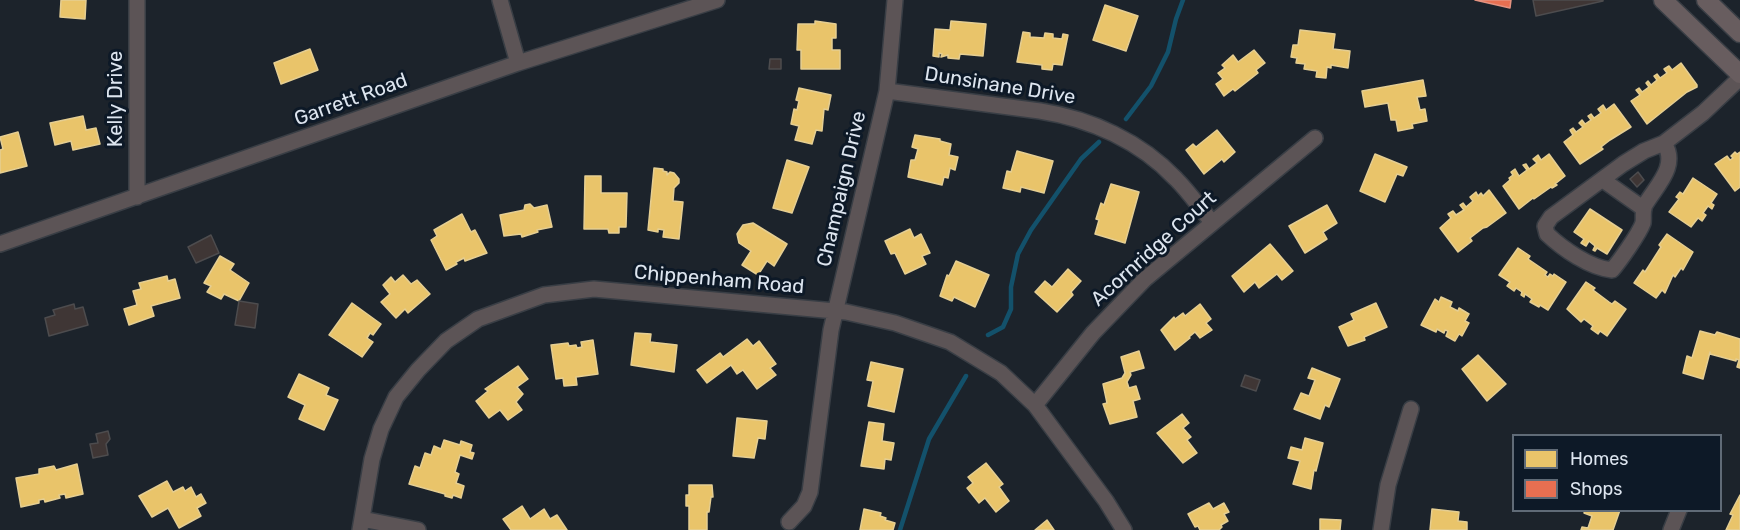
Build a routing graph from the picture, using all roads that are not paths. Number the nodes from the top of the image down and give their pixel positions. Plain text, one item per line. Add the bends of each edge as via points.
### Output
1 (137, 0) edge
2 (500, 0) edge
3 (717, 0) edge
4 (895, 0) edge
5 (1663, 0) edge
6 (1706, 0) edge
7 (1740, 33) edge
8 (518, 63) junction
9 (1740, 76) edge
10 (887, 91) junction
11 (1315, 138) dead end
12 (1664, 143) junction
13 (1603, 180) junction
14 (137, 197) junction
15 (1644, 209) junction
16 (1212, 222) junction
17 (0, 244) edge
18 (835, 311) junction
19 (1035, 405) junction
20 (1411, 409) dead end
21 (1678, 512) edge
22 (789, 522) dead end
23 (361, 525) edge
24 (418, 530) edge
25 (1124, 530) edge
26 (1381, 530) edge
27 (1671, 530) edge

1 - 14 street, Kelly Drive
2 - 8 street
3 - 8 street, Garrett Road
4 - 10 street, Champaign Drive
5 - 9 main road
6 - 7 main road
8 - 14 street, Garrett Road
9 - 12 street via 1708,109
10 - 16 street, Dunsinane Drive via 1060,114 1100,127 1155,160
10 - 18 street, Champaign Drive
11 - 16 street, Acornridge Court
12 - 13 street via 1630,160
12 - 15 street via 1670,161
13 - 15 street
13 - 15 street via 1545,226 1547,234 1561,247 1612,270 1642,224
14 - 17 street, Garrett Road
16 - 19 street, Acornridge Court via 1145,279
18 - 19 street, Chippenham Road via 895,323 950,342 1001,373
18 - 22 street, Champaign Drive via 810,492 804,506
18 - 23 street, Chippenham Road via 594,289 544,295 478,319 446,341 396,397 372,459
19 - 25 street, Chippenham Road
20 - 26 street via 1388,484
21 - 27 street
23 - 24 street

